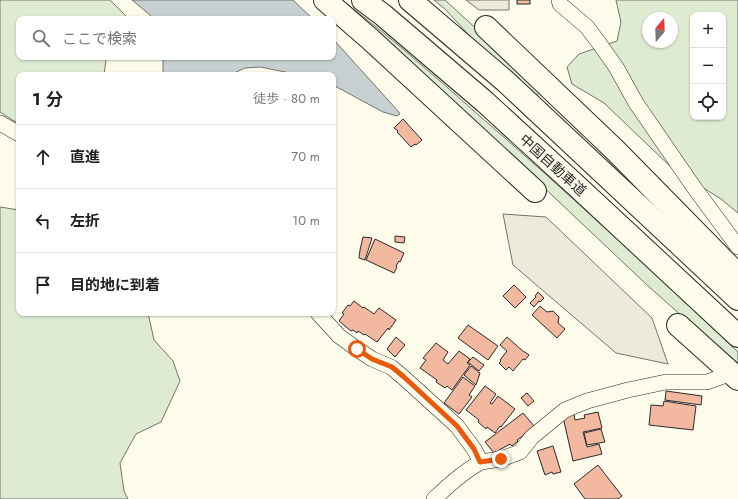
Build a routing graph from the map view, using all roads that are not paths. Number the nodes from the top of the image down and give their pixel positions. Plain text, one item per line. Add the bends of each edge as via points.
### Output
1 (325, 0) edge
2 (363, 0) edge
3 (410, 0) edge
4 (559, 0) edge
5 (486, 27) dead end
6 (0, 123) edge
7 (16, 132) edge
8 (535, 191) dead end
9 (738, 247) edge
10 (738, 275) edge
11 (738, 299) edge
12 (321, 316) edge
13 (678, 326) dead end
14 (738, 336) edge
15 (730, 378) edge
16 (480, 462) junction
17 (434, 499) edge

1 - 8 highway
2 - 14 highway, 中国自動車道 via 490,107
3 - 11 highway, 中国自動車道 via 506,81
4 - 9 street via 599,43 636,103
5 - 10 highway via 615,150
6 - 7 street
12 - 16 street via 339,336 372,359 392,367 404,377 457,426
13 - 15 highway
15 - 16 street via 707,382 666,382 587,401 565,410 532,437 520,452 501,459
16 - 17 street via 468,469

